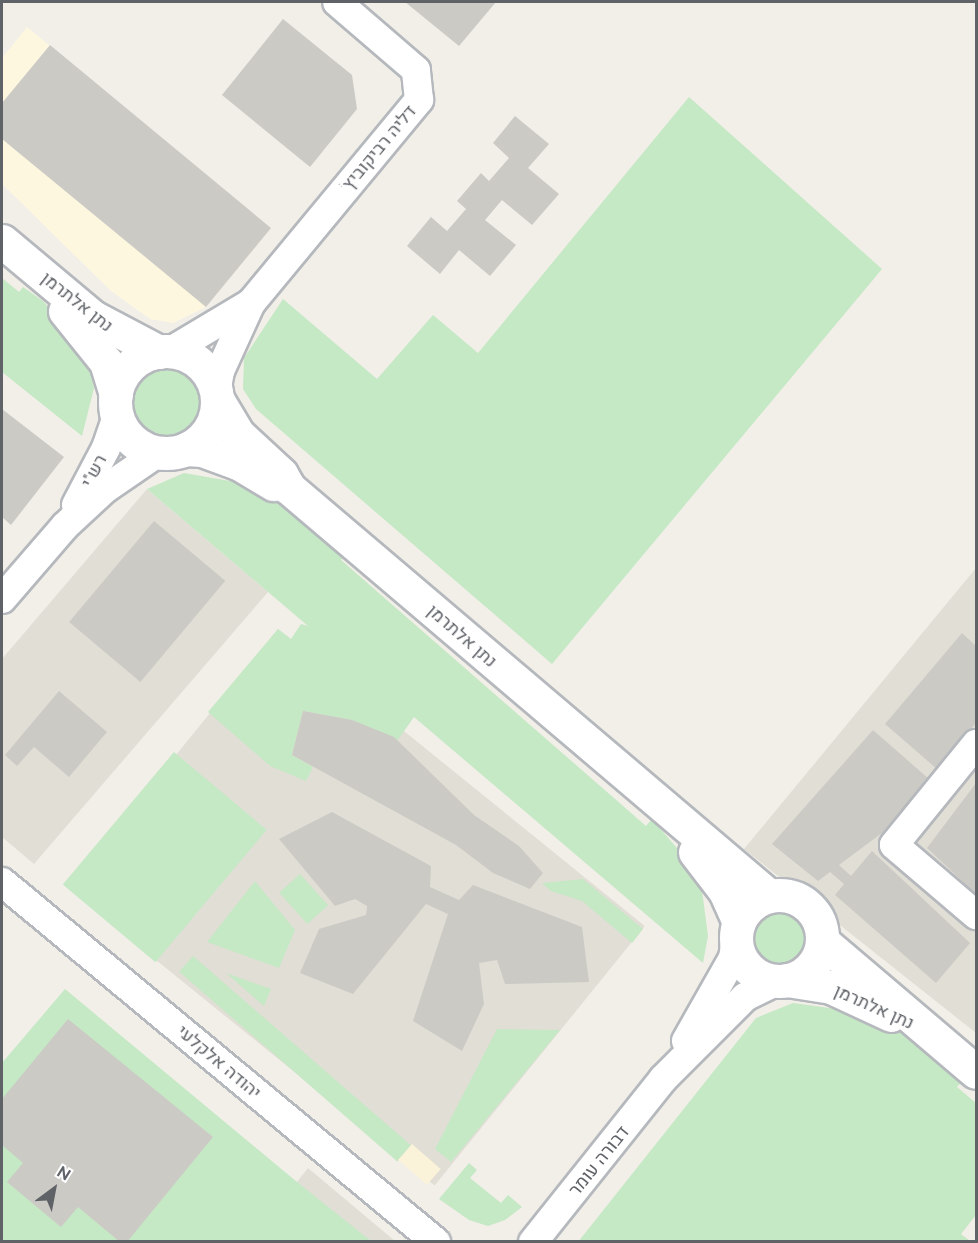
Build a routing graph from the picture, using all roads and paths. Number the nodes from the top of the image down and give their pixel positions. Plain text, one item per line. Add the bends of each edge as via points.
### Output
1 (337, 2) edge
2 (2, 241) edge
3 (2, 258) edge
4 (251, 303) junction
5 (164, 352) junction
6 (217, 396) junction
7 (117, 404) junction
8 (173, 451) junction
9 (289, 488) junction
10 (65, 526) junction
11 (2, 599) edge
12 (976, 744) edge
13 (633, 785) junction
14 (2, 882) edge
15 (769, 896) junction
16 (976, 915) edge
17 (737, 931) junction
18 (822, 941) junction
19 (782, 980) junction
20 (926, 1030) junction
21 (976, 1072) edge
22 (663, 1079) junction
23 (436, 1242) edge
24 (533, 1242) edge

1 - 4 street, 'דליה רביקוביץ via 416,70 419,100
2 - 5 street, נתן אלתרמן via 93,317
3 - 7 street, נתן אלתרמן via 55,301 86,335 114,377
4 - 5 street, 'דליה רביקוביץ
4 - 6 street, 'דליה רביקוביץ via 220,371
5 - 6 street via 200,364
5 - 7 street via 130,367
6 - 8 street via 206,434
6 - 9 street, נתן אלתרמן via 238,434 281,474
7 - 8 street via 135,442
7 - 10 street, רש"י via 106,448
8 - 9 street, נתן אלתרמן via 212,454
8 - 10 street, רש"י via 105,489
9 - 13 street, נתן אלתרמן
10 - 11 street, רש"י
12 - 16 street via 894,845
13 - 15 street, נתן אלתרמן
13 - 17 street, נתן אלתרמן via 698,855 724,891
14 - 23 street, יהודה אלקלעי
15 - 17 street via 750,905
15 - 18 street via 802,901 818,918
17 - 19 street via 749,968
17 - 22 street, דבורה עומר via 723,979
18 - 19 street via 814,963
18 - 20 street, נתן אלתרמן
19 - 20 street, נתן אלתרמן via 831,987
19 - 22 street, דבורה עומר via 745,997
20 - 21 street, נתן אלתרמן
22 - 24 street, דבורה עומר

